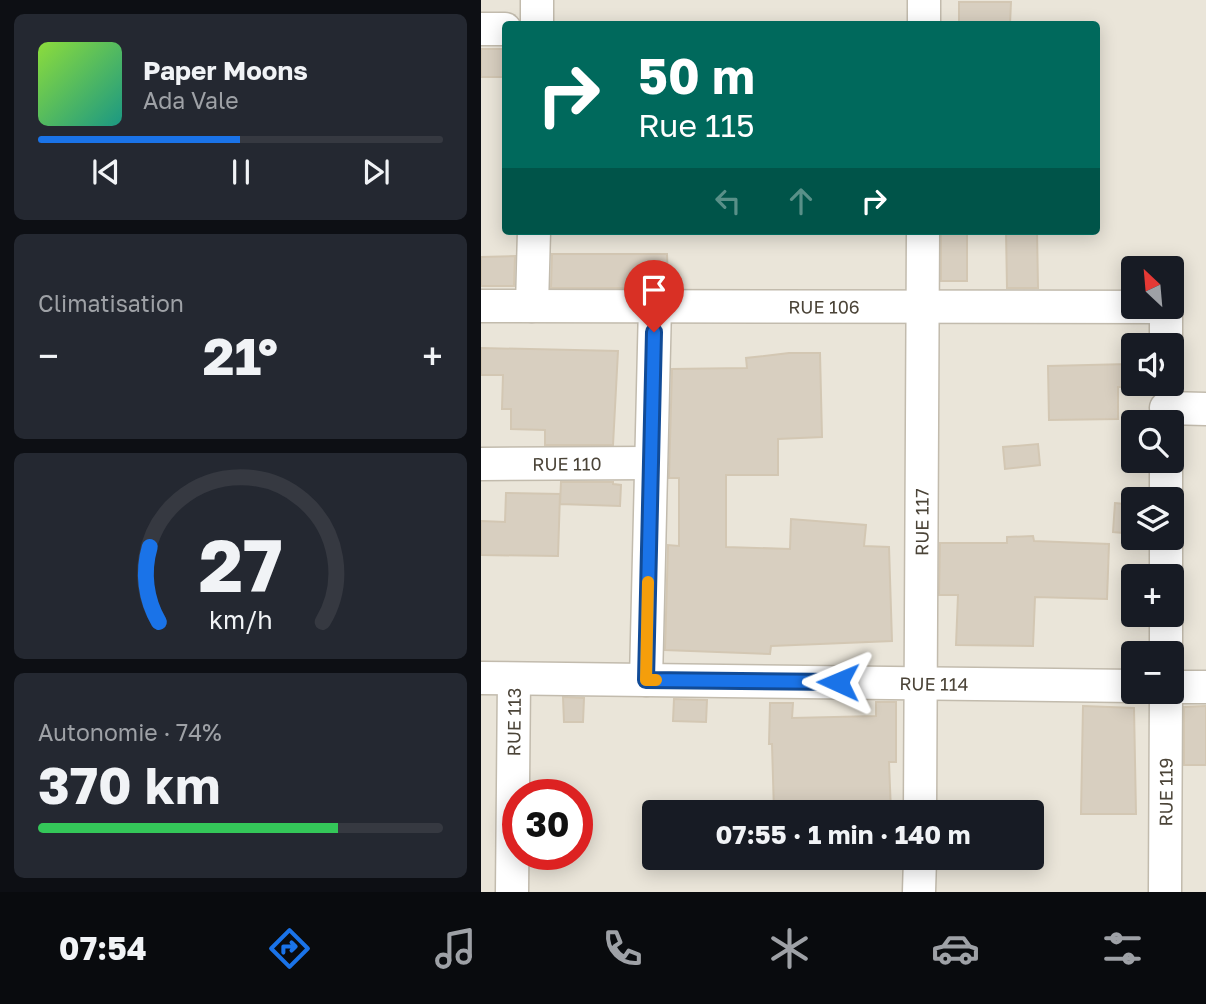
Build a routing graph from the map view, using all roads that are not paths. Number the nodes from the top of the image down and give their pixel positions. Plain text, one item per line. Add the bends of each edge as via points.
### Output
1 (537, 0) edge
2 (924, 0) edge
3 (537, 21) edge
4 (924, 21) edge
5 (481, 29) edge
6 (502, 29) edge
7 (534, 235) edge
8 (923, 235) edge
9 (481, 306) edge
10 (532, 306) junction
11 (655, 306) junction
12 (922, 307) junction
13 (1121, 307) edge
14 (1166, 404) edge
15 (1206, 409) edge
16 (651, 463) junction
17 (481, 464) edge
18 (481, 678) edge
19 (514, 679) junction
20 (646, 680) junction
21 (920, 683) junction
22 (1121, 686) edge
23 (1184, 687) edge
24 (1206, 687) edge
25 (1166, 704) edge
26 (920, 800) edge
27 (920, 870) edge
28 (512, 892) edge
29 (920, 892) edge
30 (1165, 892) edge

1 - 3 street
2 - 4 street
5 - 6 street
7 - 10 street
8 - 12 street, RUE 117
9 - 10 street, RUE 106
10 - 11 street, RUE 106
11 - 12 street, RUE 106
11 - 16 street
12 - 13 street, RUE 106
12 - 21 street, RUE 117
14 - 15 street
16 - 17 street, RUE 110
16 - 20 street
18 - 19 street, RUE 114
19 - 20 street, RUE 114
19 - 28 street, RUE 113
20 - 21 street, RUE 114
21 - 22 street, RUE 114
21 - 26 street, RUE 117
23 - 24 street
25 - 30 street, RUE 119
27 - 29 street

